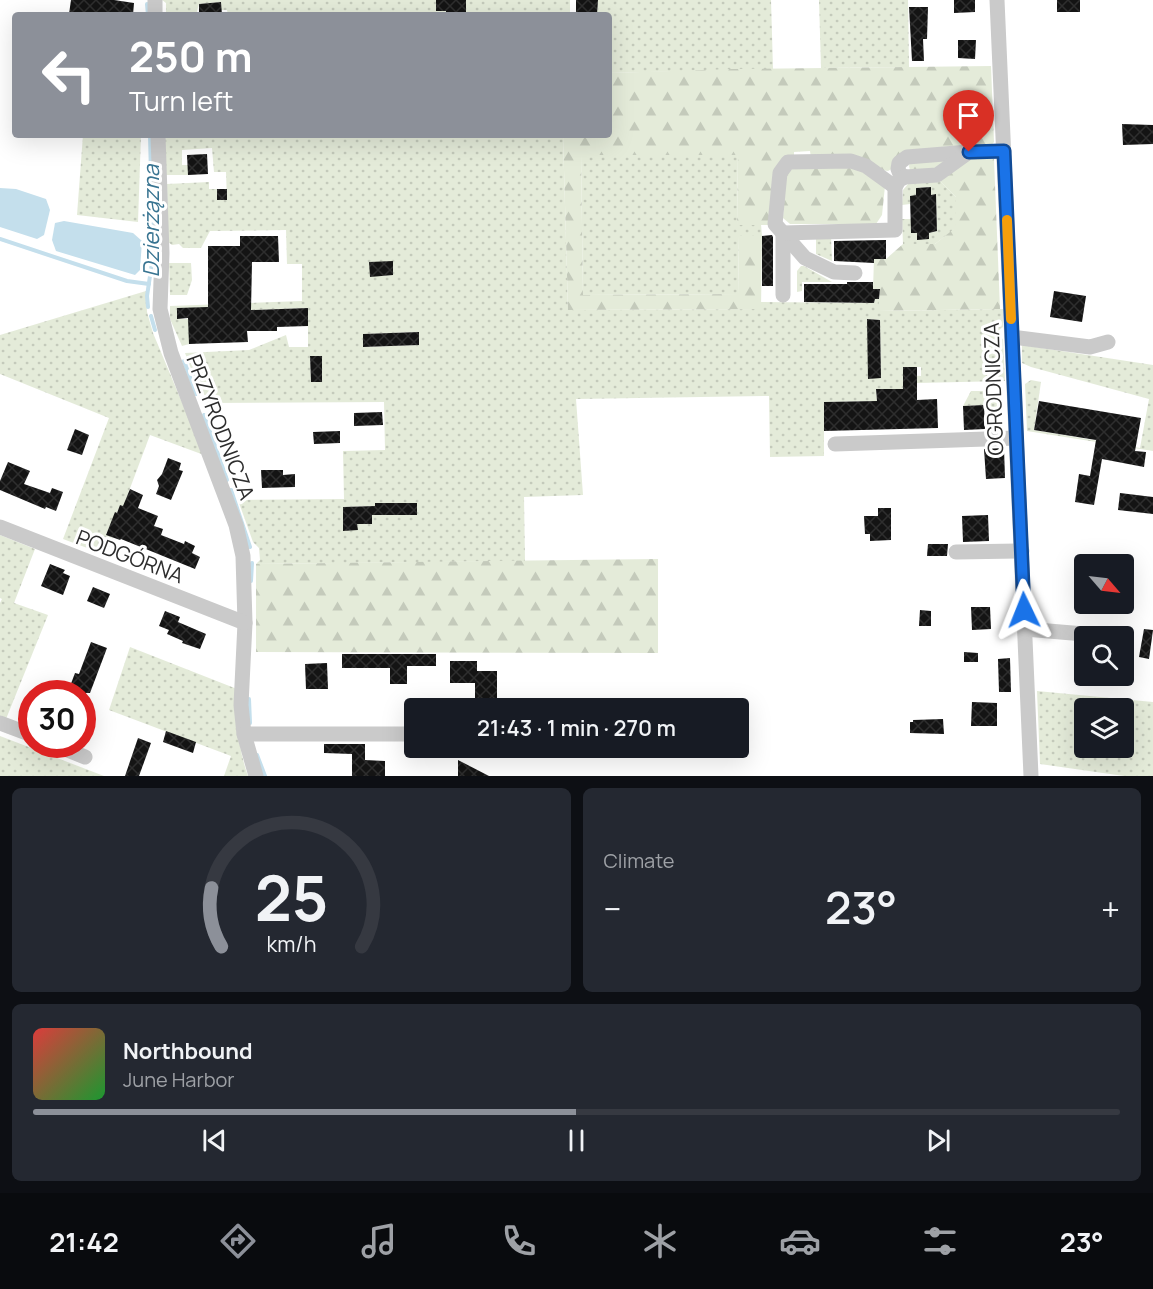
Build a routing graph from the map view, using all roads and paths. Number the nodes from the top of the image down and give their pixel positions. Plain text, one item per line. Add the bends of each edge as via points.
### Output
1 (997, 0) edge
2 (159, 138) edge
3 (1004, 151) junction
4 (900, 182) junction
5 (783, 233) junction
6 (855, 273) dead end
7 (783, 295) dead end
8 (1012, 337) junction
9 (1108, 342) dead end
10 (1016, 438) junction
11 (835, 444) dead end
12 (0, 527) edge
13 (1022, 551) junction
14 (956, 552) dead end
15 (245, 622) junction
16 (1025, 629) junction
17 (1074, 633) edge
18 (0, 723) edge
19 (18, 730) edge
20 (244, 734) junction
21 (404, 734) edge
22 (256, 776) edge
23 (1031, 776) edge

1 - 3 street, OGRODNICZA
2 - 15 street, PRZYRODNICZA via 160,309 171,353 236,525 243,556
3 - 4 street via 969,152 937,175
3 - 8 street, OGRODNICZA
4 - 5 street via 895,230
4 - 5 street via 851,161 788,162 780,173 775,224
5 - 6 street via 805,258 834,272
5 - 7 street
8 - 9 street via 1090,347
8 - 10 street, OGRODNICZA
10 - 11 street
10 - 13 street, OGRODNICZA
12 - 15 street, PODGÓRNA
13 - 14 street
13 - 16 street, OGRODNICZA
15 - 20 street, PRZYRODNICZA via 241,705
16 - 17 street
16 - 23 street, OGRODNICZA
18 - 19 street
20 - 21 street
20 - 22 street, PRZYRODNICZA

